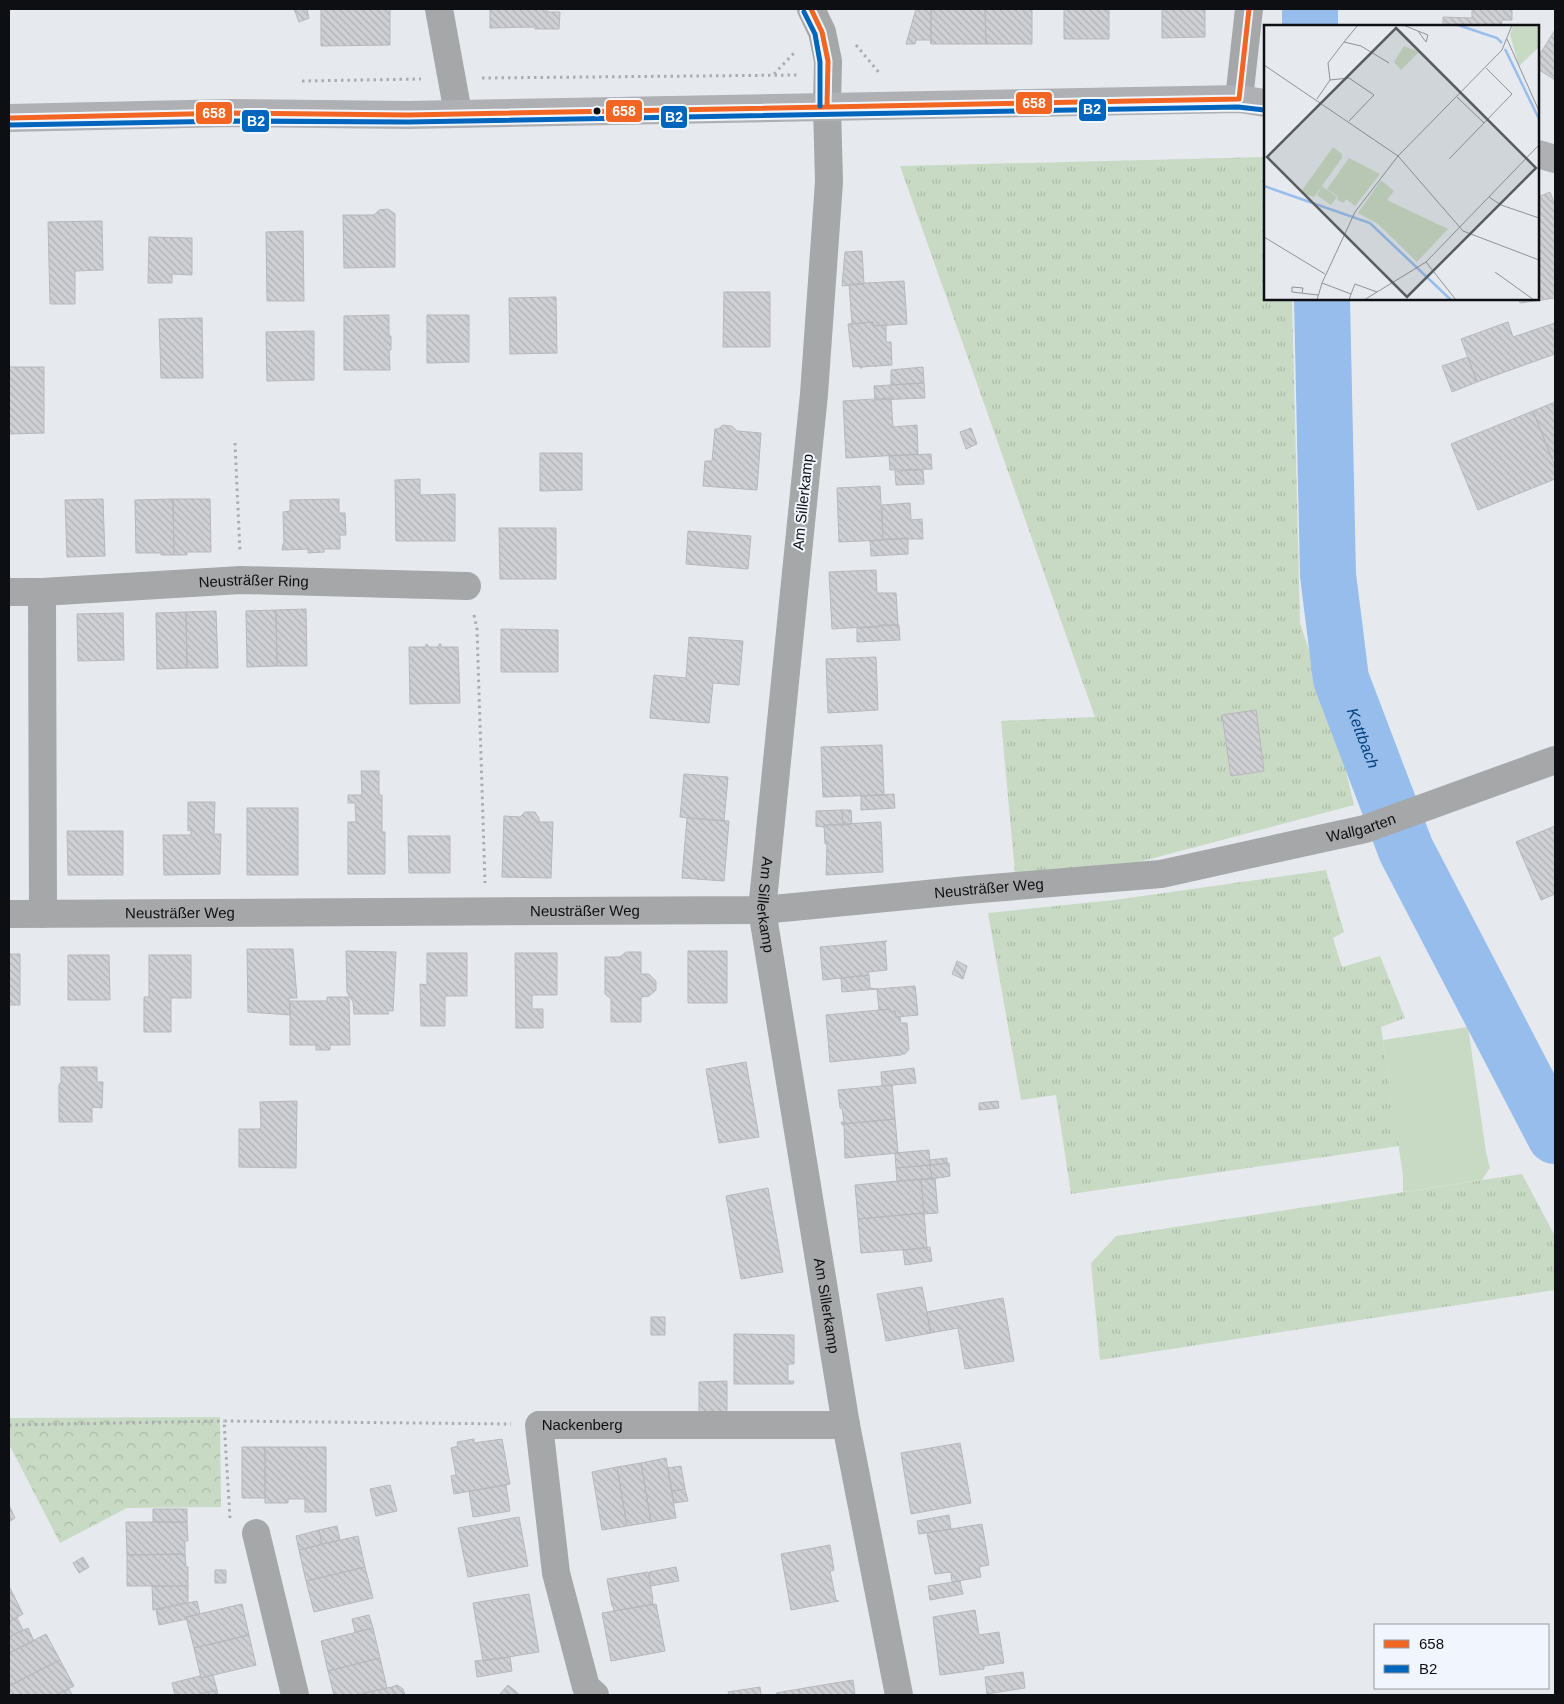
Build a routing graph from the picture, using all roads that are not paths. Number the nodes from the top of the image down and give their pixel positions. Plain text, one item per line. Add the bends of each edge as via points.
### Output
1 (438, 9) edge
2 (811, 9) edge
3 (1248, 9) edge
4 (1239, 99) junction
5 (1264, 103) edge
6 (827, 106) junction
7 (458, 113) junction
8 (9, 118) edge
9 (1539, 154) edge
10 (1555, 159) edge
11 (467, 586) road end
12 (9, 592) edge
13 (42, 592) junction
14 (1555, 760) edge
15 (1161, 874) joint
16 (762, 910) junction
17 (9, 914) edge
18 (44, 914) junction
19 (846, 1425) junction
20 (256, 1533) road end
21 (295, 1695) edge
22 (595, 1695) edge
23 (899, 1695) edge

1 - 7 street
2 - 6 street, Am Sillerkamp via 822,32 828,61
3 - 4 street
4 - 5 main road
4 - 6 main road
6 - 7 main road
6 - 16 street, Am Sillerkamp via 829,182 814,394
7 - 8 main road via 232,113
9 - 10 main road
11 - 13 street, Neusträßer Ring via 242,580
12 - 13 street, Neusträßer Ring
13 - 18 street
14 - 15 street, Wallgarten via 1365,829
15 - 16 street, Neusträßer Weg
16 - 18 street, Neusträßer Weg
16 - 19 street, Am Sillerkamp
17 - 18 street, Neusträßer Weg
19 - 22 street, Nackenberg via 539,1424 556,1574 586,1687
19 - 23 street, Am Sillerkamp
20 - 21 street

